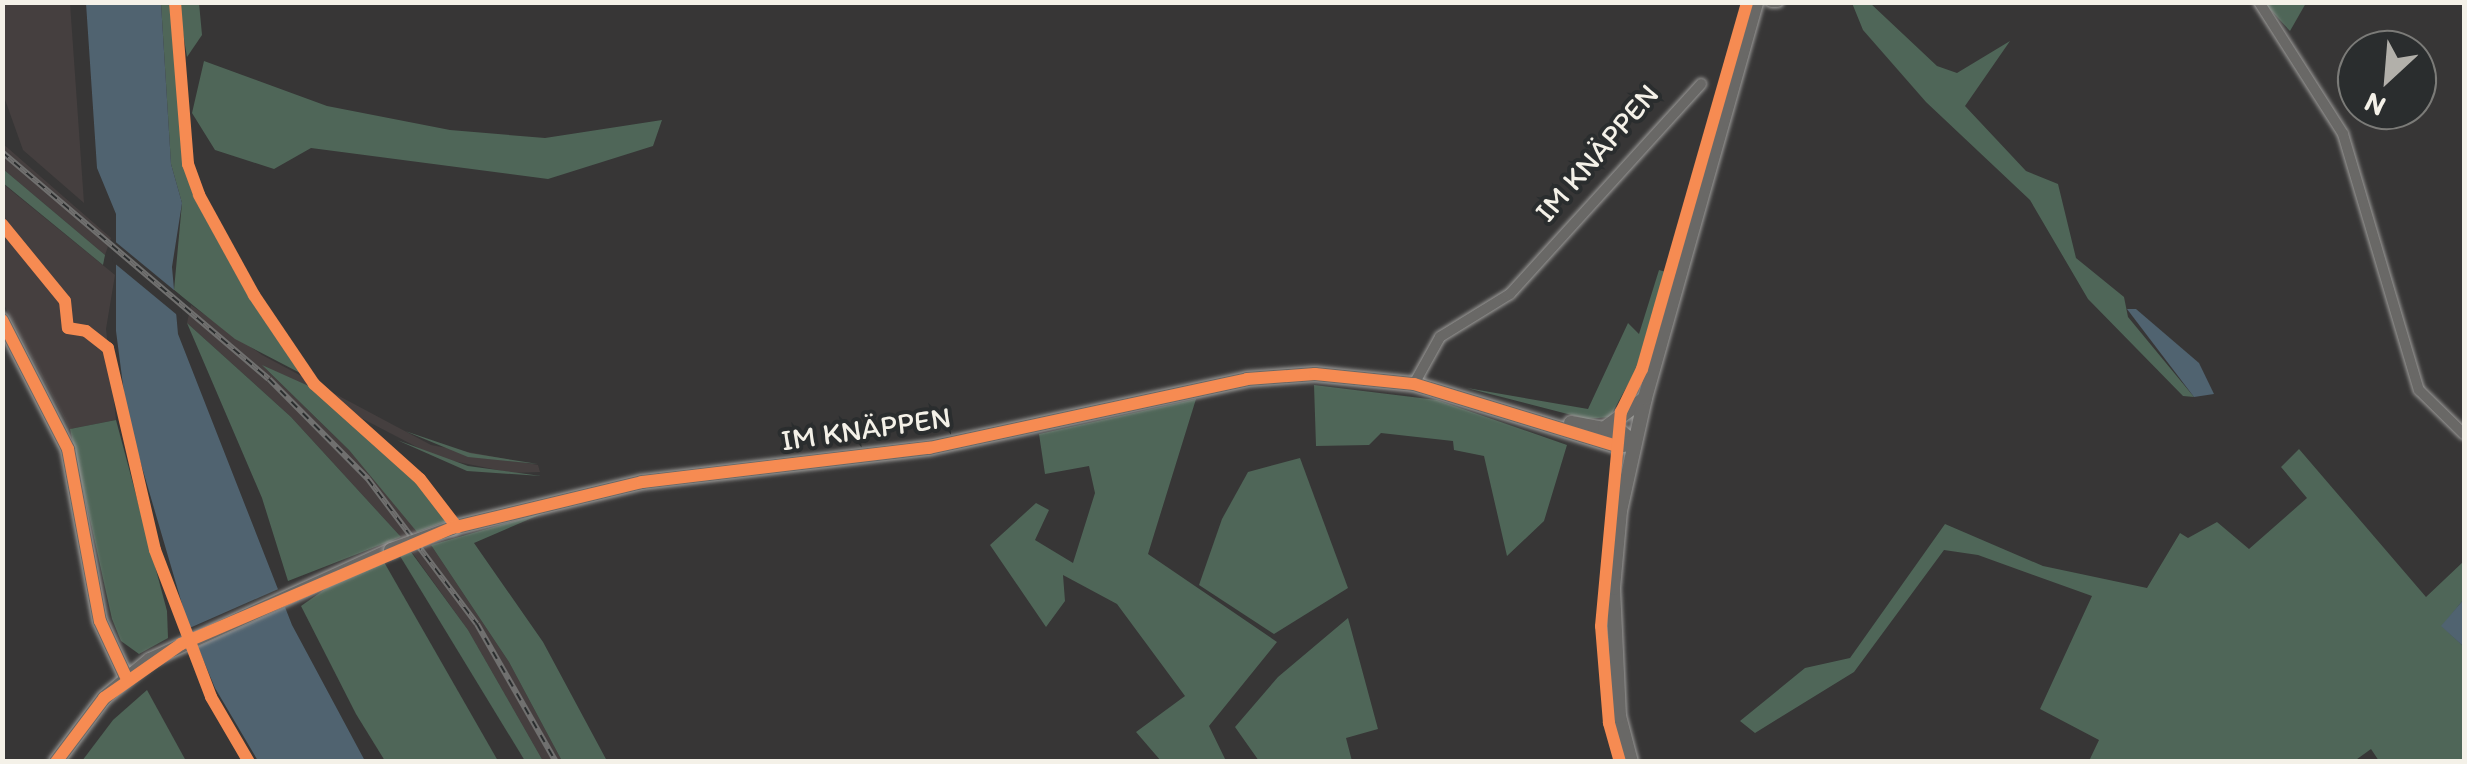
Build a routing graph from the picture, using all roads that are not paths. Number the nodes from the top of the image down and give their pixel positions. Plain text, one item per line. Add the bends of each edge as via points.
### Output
1 (1756, 2) edge
2 (2259, 2) edge
3 (1701, 84) dead end
4 (2, 320) edge
5 (1414, 384) junction
6 (1645, 398) junction
7 (1541, 419) junction
8 (1605, 428) junction
9 (2464, 434) edge
10 (1634, 443) junction
11 (126, 677) junction
12 (56, 762) edge
13 (1631, 762) edge

1 - 6 street
2 - 9 street via 2344,134 2419,390
3 - 5 street, IM KNÄPPEN via 1510,294 1440,337
4 - 11 street via 68,449 100,621
5 - 7 street, IM KNÄPPEN
5 - 11 street, IM KNÄPPEN, bridge via 1315,374 1247,379 929,448 642,482 452,528 391,550 181,644
6 - 8 street
6 - 10 street
7 - 8 street
7 - 10 street, IM KNÄPPEN via 1617,446
8 - 10 street
10 - 13 street via 1613,588 1619,716
11 - 12 street, IM KNÄPPEN via 82,722

